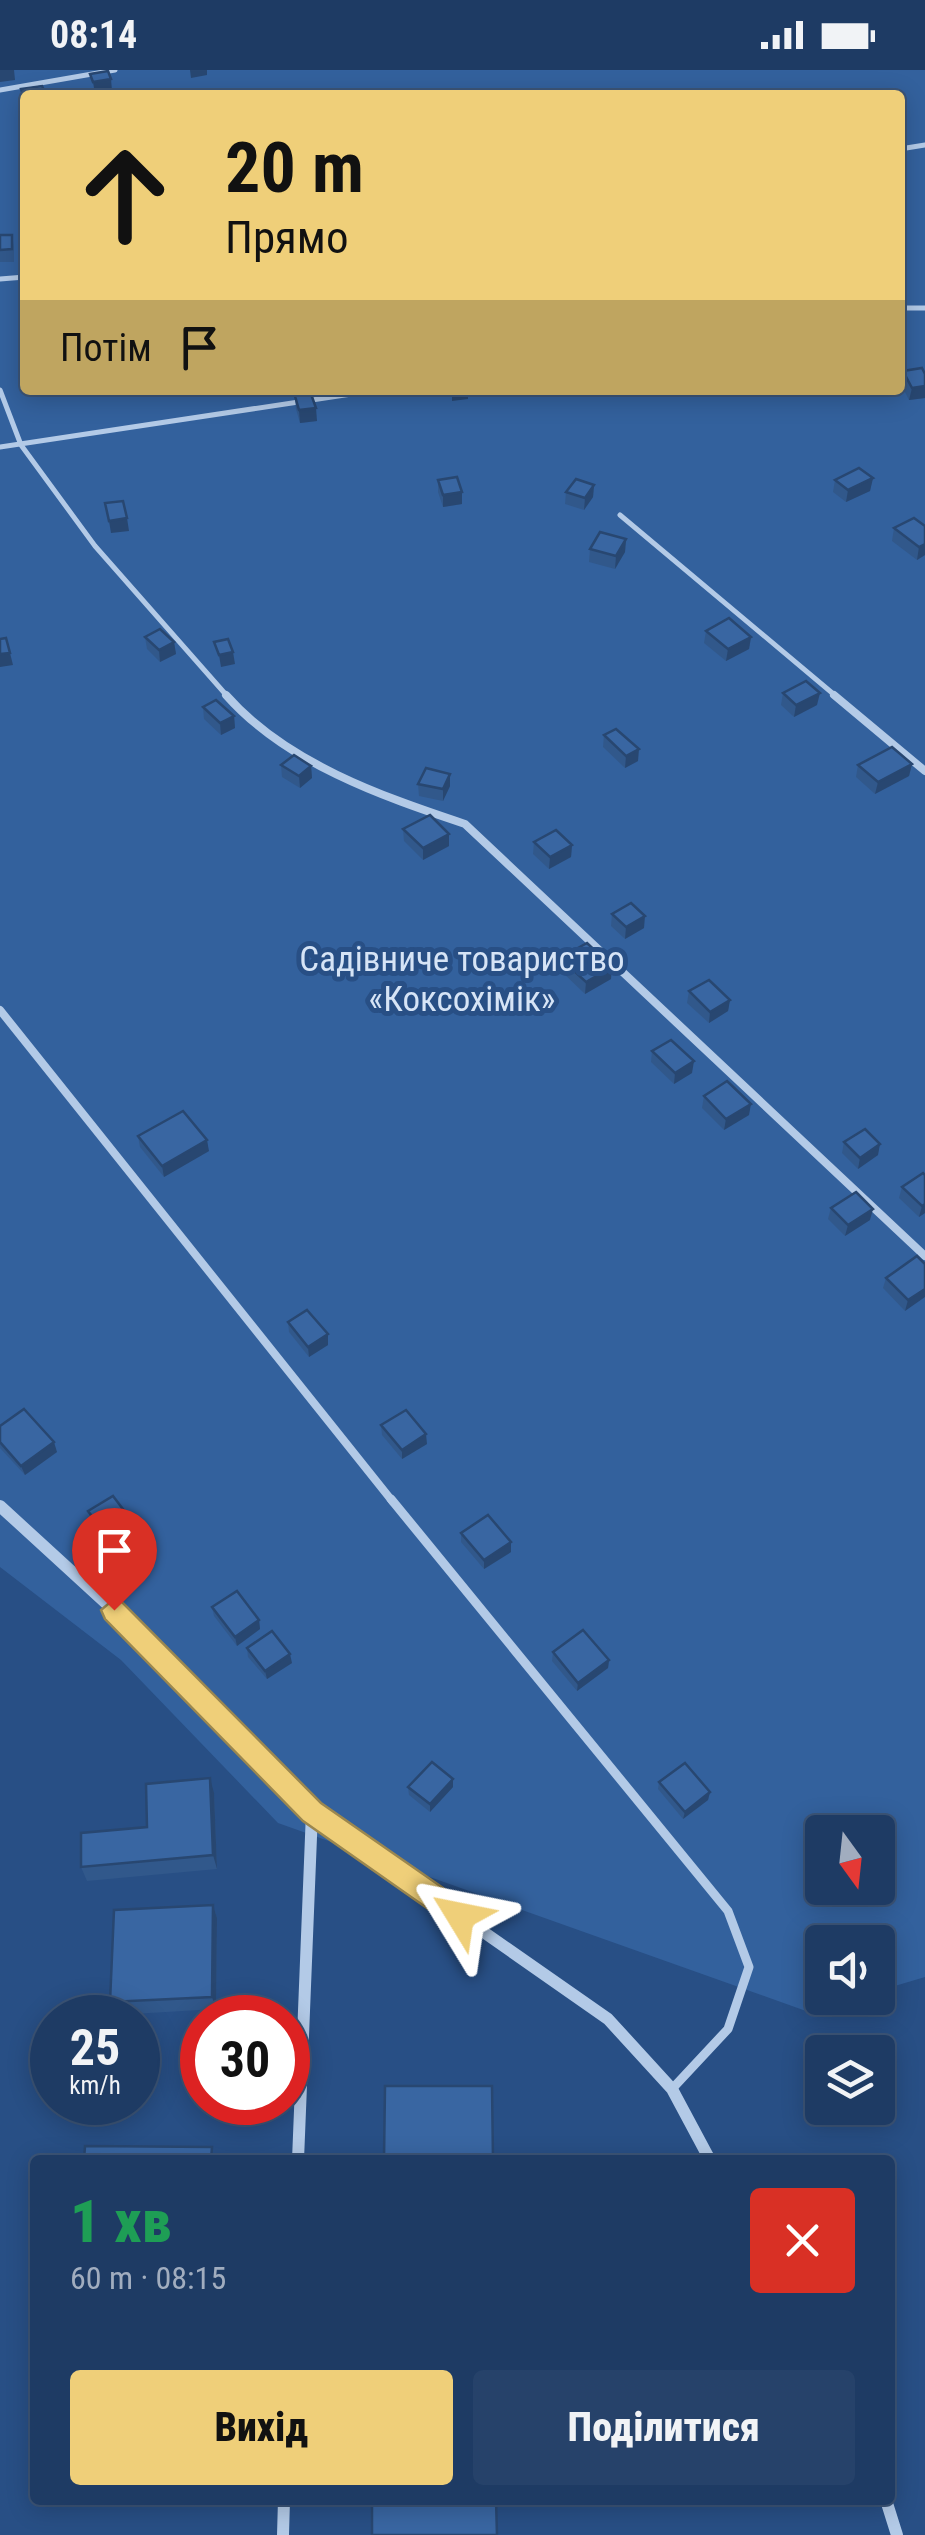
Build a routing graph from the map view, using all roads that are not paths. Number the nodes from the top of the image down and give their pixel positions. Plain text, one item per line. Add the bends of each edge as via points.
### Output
1 (115, 70) edge
2 (0, 90) edge
3 (0, 390) edge
4 (345, 395) edge
5 (20, 445) junction
6 (0, 447) edge
7 (620, 515) dead end
8 (925, 771) edge
9 (0, 1010) edge
10 (925, 1256) edge
11 (0, 1506) edge
12 (312, 1812) junction
13 (672, 2089) junction
14 (298, 2155) edge
15 (707, 2155) edge
16 (284, 2505) edge
17 (888, 2505) edge
18 (283, 2535) edge
19 (897, 2535) edge

1 - 2 lane
3 - 5 lane
4 - 5 lane
5 - 6 lane
5 - 10 lane via 95,546 235,705 292,748 372,793 465,824
7 - 8 lane
9 - 13 lane via 728,1911 750,1967 728,2029
11 - 12 street via 142,1636
12 - 13 street via 608,2019
12 - 14 street
13 - 15 street
16 - 18 street
17 - 19 street

